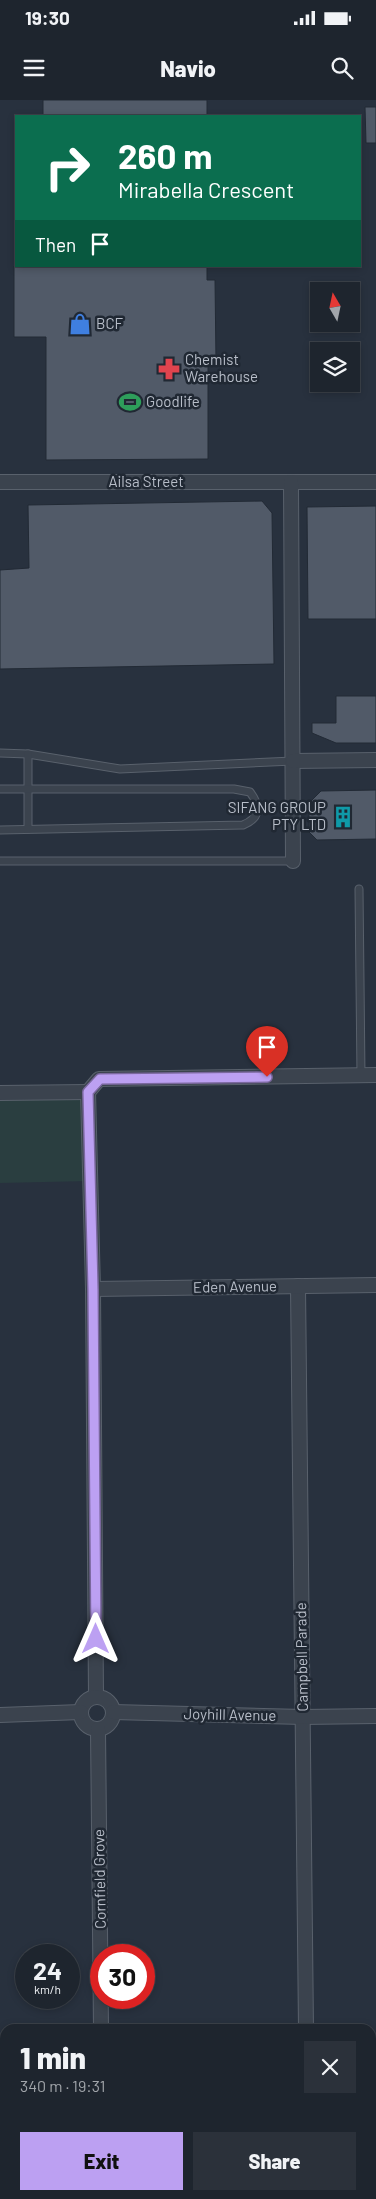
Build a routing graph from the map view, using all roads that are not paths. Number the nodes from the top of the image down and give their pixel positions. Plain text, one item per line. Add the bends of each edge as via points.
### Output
1 (0, 482) edge
2 (291, 482) junction
3 (376, 482) edge
4 (0, 753) edge
5 (28, 754) junction
6 (376, 760) edge
7 (293, 761) junction
8 (0, 789) edge
9 (27, 789) junction
10 (28, 829) junction
11 (0, 830) edge
12 (0, 861) edge
13 (293, 861) joint
14 (359, 889) dead end
15 (361, 1075) junction
16 (376, 1075) edge
17 (88, 1092) junction
18 (0, 1093) edge
19 (376, 1285) edge
20 (298, 1286) junction
21 (93, 1289) junction
22 (96, 1697) junction
23 (81, 1712) junction
24 (113, 1712) junction
25 (0, 1715) edge
26 (376, 1716) edge
27 (303, 1717) junction
28 (98, 1729) junction
29 (101, 2024) edge
30 (306, 2024) edge

1 - 2 street, Ailsa Street
2 - 3 street, Ailsa Street
2 - 7 street
4 - 5 lane
5 - 7 lane via 120,770
5 - 9 lane
6 - 7 street
7 - 13 street
8 - 9 lane
9 - 10 lane
9 - 10 lane via 234,788 250,792 257,801 253,821 242,825
10 - 11 lane
12 - 13 lane
14 - 15 lane
15 - 16 street
15 - 17 street via 100,1079
17 - 18 street
17 - 21 street
19 - 20 street, Eden Avenue
20 - 21 street, Eden Avenue
20 - 27 street, Campbell Parade
21 - 22 street
22 - 23 street via 89,1699
22 - 24 street via 108,1701
23 - 25 street
23 - 28 street via 86,1724
24 - 27 street, Joyhill Avenue
24 - 28 street via 107,1726
26 - 27 street, Joyhill Avenue
27 - 30 street, Campbell Parade
28 - 29 street, Cornfield Grove

